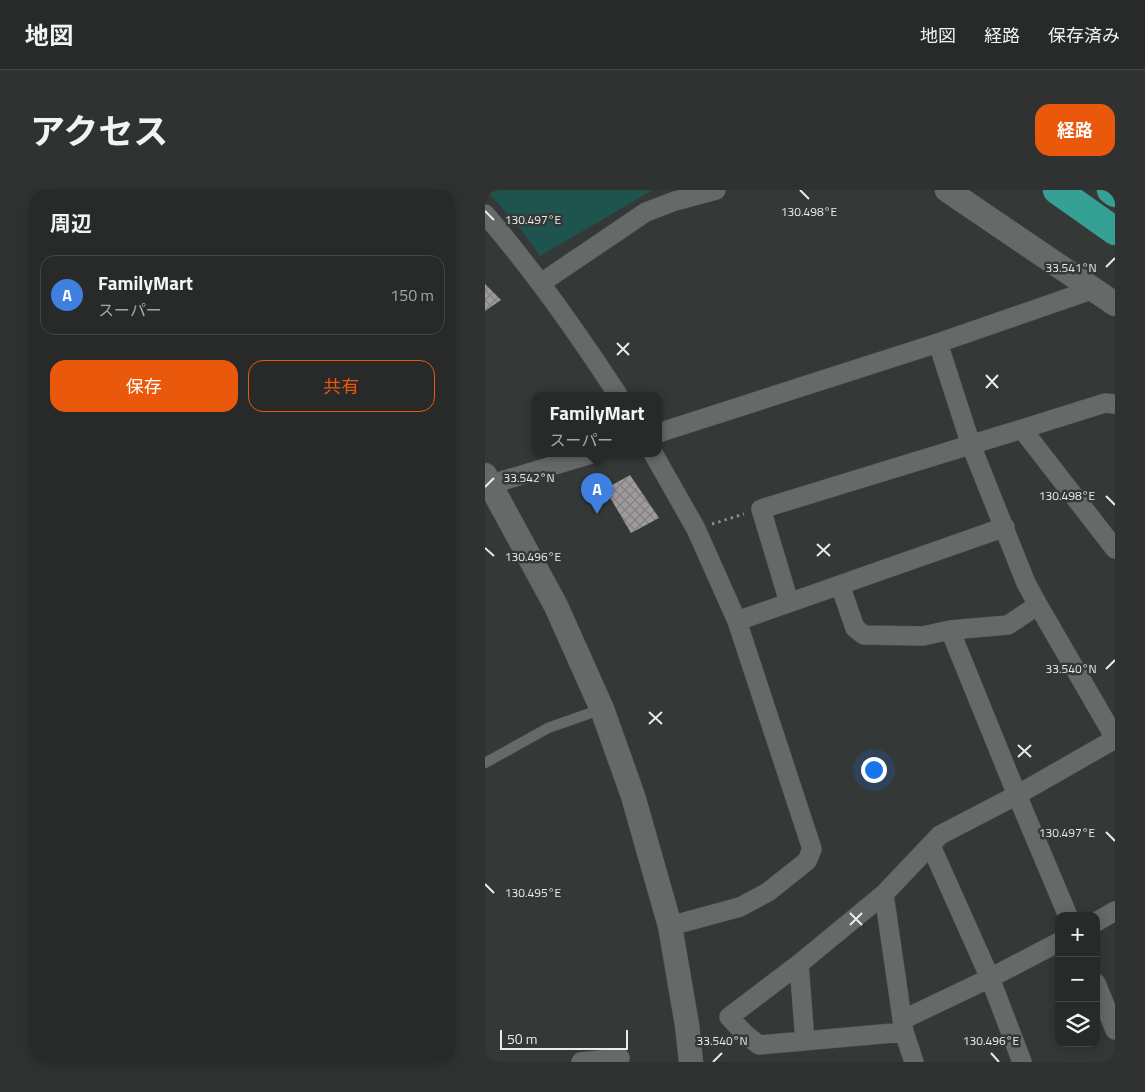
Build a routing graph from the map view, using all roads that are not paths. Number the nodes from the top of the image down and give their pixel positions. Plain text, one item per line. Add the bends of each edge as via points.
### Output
1 (716, 190) edge
2 (947, 190) edge
3 (1057, 190) edge
4 (1111, 190) edge
5 (1115, 193) edge
6 (485, 214) edge
7 (1115, 231) edge
8 (541, 284) junction
9 (1095, 289) junction
10 (1115, 304) edge
11 (939, 343) junction
12 (616, 392) edge
13 (1115, 404) edge
14 (1022, 430) junction
15 (662, 432) edge
16 (971, 445) junction
17 (580, 457) edge
18 (655, 457) edge
19 (487, 482) edge
20 (1005, 527) junction
21 (1115, 550) edge
22 (840, 585) junction
23 (789, 602) junction
24 (1038, 605) junction
25 (737, 621) junction
26 (950, 630) junction
27 (602, 709) junction
28 (1115, 739) edge
29 (485, 763) edge
30 (1017, 794) junction
31 (931, 846) junction
32 (884, 894) junction
33 (1115, 911) edge
34 (1066, 912) edge
35 (1100, 920) edge
36 (670, 926) junction
37 (1055, 944) edge
38 (799, 964) junction
39 (989, 978) junction
40 (1100, 993) edge
41 (903, 1026) junction
42 (1115, 1030) edge
43 (805, 1041) junction
44 (620, 1058) dead end
45 (581, 1062) edge
46 (691, 1062) edge
47 (914, 1062) edge
48 (1022, 1062) edge

1 - 8 street via 646,212
2 - 9 street
3 - 7 highway
4 - 5 highway
6 - 8 street
8 - 12 street
9 - 10 street
9 - 11 street
11 - 15 street
11 - 16 street
13 - 14 street via 1105,403
14 - 16 street
14 - 21 street
16 - 20 street
16 - 23 street via 761,509
17 - 19 street
18 - 25 street via 696,529
19 - 27 street via 556,606
20 - 22 street
20 - 24 street
22 - 23 street
22 - 26 street via 855,628 864,635 923,636
23 - 25 street
24 - 26 street via 1008,625
24 - 28 street
25 - 36 street via 812,849 807,860 768,892 740,907
26 - 30 street
27 - 29 lane via 548,728
27 - 36 street via 633,796
28 - 30 street
30 - 31 street via 940,835
30 - 34 street
31 - 32 street
31 - 39 street
32 - 38 street
32 - 41 street
33 - 35 street
36 - 46 street
37 - 39 street
38 - 43 street
38 - 43 street via 729,1017 759,1045
39 - 41 street
39 - 48 street
40 - 42 street
41 - 43 street
41 - 47 street
44 - 45 street

